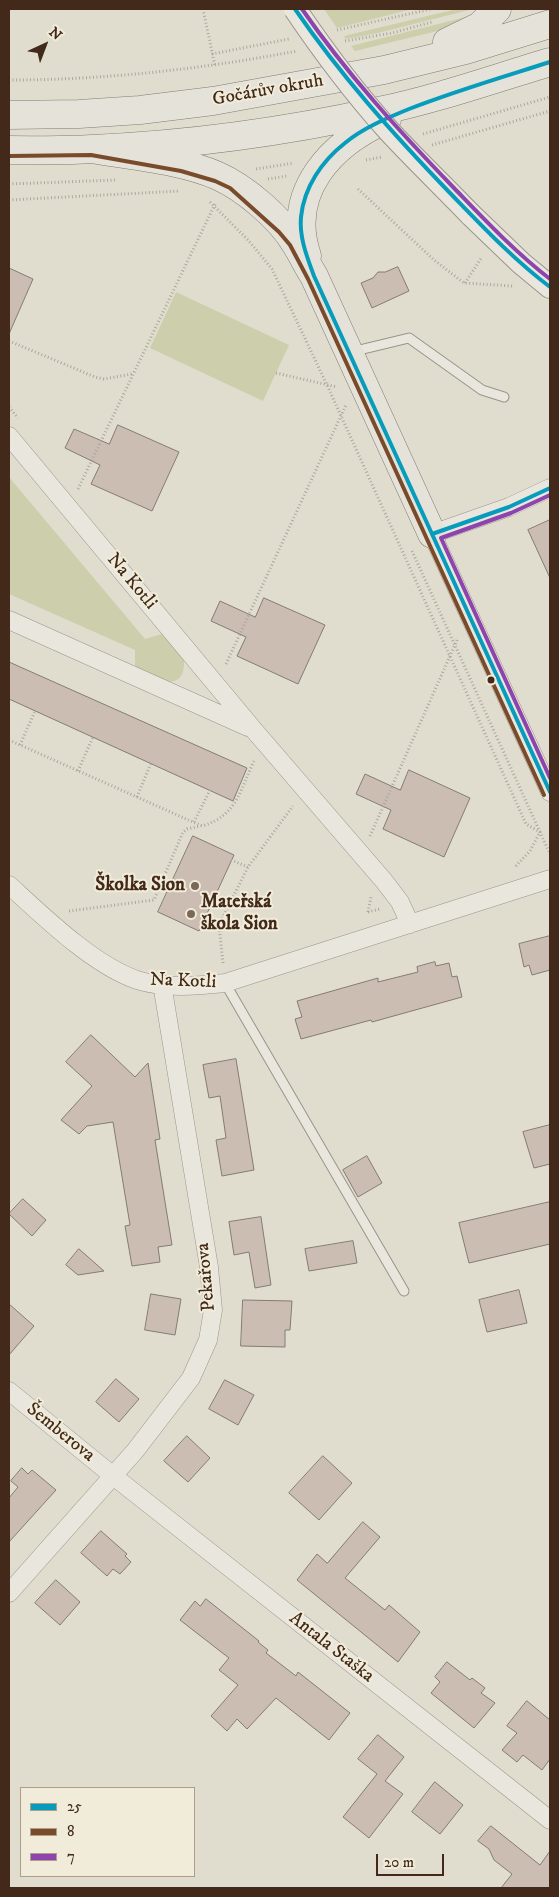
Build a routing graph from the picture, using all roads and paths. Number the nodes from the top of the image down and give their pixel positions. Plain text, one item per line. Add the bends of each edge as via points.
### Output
1 (203, 9) edge
2 (295, 9) edge
3 (497, 9) edge
4 (437, 21) dead end
5 (550, 24) edge
6 (340, 42) dead end
7 (299, 51) dead end
8 (550, 62) edge
9 (215, 66) junction
10 (384, 70) junction
11 (9, 80) edge
12 (440, 96) junction
13 (9, 116) edge
14 (92, 149) junction
15 (9, 150) edge
16 (233, 183) junction
17 (358, 189) dead end
18 (182, 191) dead end
19 (9, 200) edge
20 (207, 200) dead end
21 (214, 205) junction
22 (483, 256) dead end
23 (314, 276) junction
24 (464, 283) junction
25 (514, 286) dead end
26 (550, 287) edge
27 (9, 341) edge
28 (348, 352) junction
29 (276, 373) dead end
30 (132, 374) junction
31 (356, 384) junction
32 (327, 385) junction
33 (504, 397) dead end
34 (341, 416) junction
35 (9, 436) edge
36 (550, 488) edge
37 (78, 489) dead end
38 (432, 534) junction
39 (469, 616) junction
40 (9, 620) edge
41 (450, 656) junction
42 (225, 665) dead end
43 (35, 711) dead end
44 (254, 729) junction
45 (93, 737) dead end
46 (9, 740) edge
47 (20, 746) junction
48 (258, 753) dead end
49 (151, 763) dead end
50 (78, 771) junction
51 (210, 790) dead end
52 (306, 790) junction
53 (550, 792) edge
54 (137, 797) junction
55 (194, 822) junction
56 (202, 826) junction
57 (370, 836) dead end
58 (550, 854) edge
59 (231, 860) dead end
60 (248, 867) junction
61 (550, 879) edge
62 (10, 890) edge
63 (371, 895) dead end
64 (61, 912) dead end
65 (363, 919) dead end
66 (410, 924) junction
67 (224, 983) junction
68 (162, 984) junction
69 (404, 1292) dead end
70 (9, 1391) edge
71 (112, 1475) junction
72 (9, 1592) edge
73 (550, 1820) edge

1 - 9 path
2 - 26 street, bridge via 317,42 390,131 470,214
3 - 10 main road via 470,32
4 - 6 path
5 - 10 main road, Gočárův okruh via 466,50
7 - 9 path
8 - 12 main road, Gočárův okruh
9 - 11 path
10 - 13 main road, Gočárův okruh via 213,101 140,110
12 - 14 main road, Gočárův okruh via 304,125 153,145
12 - 23 main road via 356,134 317,172 304,200 301,218 305,251
14 - 15 main road, Gočárův okruh
14 - 16 main road via 182,165
16 - 21 path
16 - 23 main road via 284,228
17 - 24 path via 434,260
18 - 19 path
20 - 21 path
21 - 30 path
21 - 32 path via 272,269
22 - 24 path
23 - 28 main road
24 - 25 path
27 - 30 path via 95,377 104,379
28 - 31 main road
28 - 33 lane via 409,338 482,390
29 - 32 path
30 - 37 path
31 - 32 path
31 - 34 path
31 - 38 main road
32 - 34 path
34 - 41 path
34 - 42 path
35 - 44 street, Na Kotli
36 - 38 street via 509,507
38 - 39 street
39 - 41 path
39 - 53 street
40 - 44 street, Na Kotli
41 - 57 path
41 - 58 path via 526,824 540,832
43 - 47 path
44 - 52 street, Na Kotli
45 - 50 path
46 - 47 path
47 - 50 path
48 - 56 path via 229,812
49 - 54 path
50 - 54 path
51 - 55 path
52 - 60 path
52 - 66 street, Na Kotli via 384,881 400,902
54 - 55 path
55 - 56 path
56 - 64 path via 183,832 154,900
59 - 60 path
60 - 67 path via 219,925
61 - 66 street, Na Kotli
62 - 68 street, Na Kotli via 98,959 137,980
63 - 65 path
66 - 67 street, Na Kotli
67 - 68 street, Na Kotli
67 - 69 lane
68 - 71 street, Pekařova via 209,1267 213,1310 208,1340 191,1378
70 - 71 street, Šemberova
71 - 72 street, Pekařova
71 - 73 street, Antala Staška

